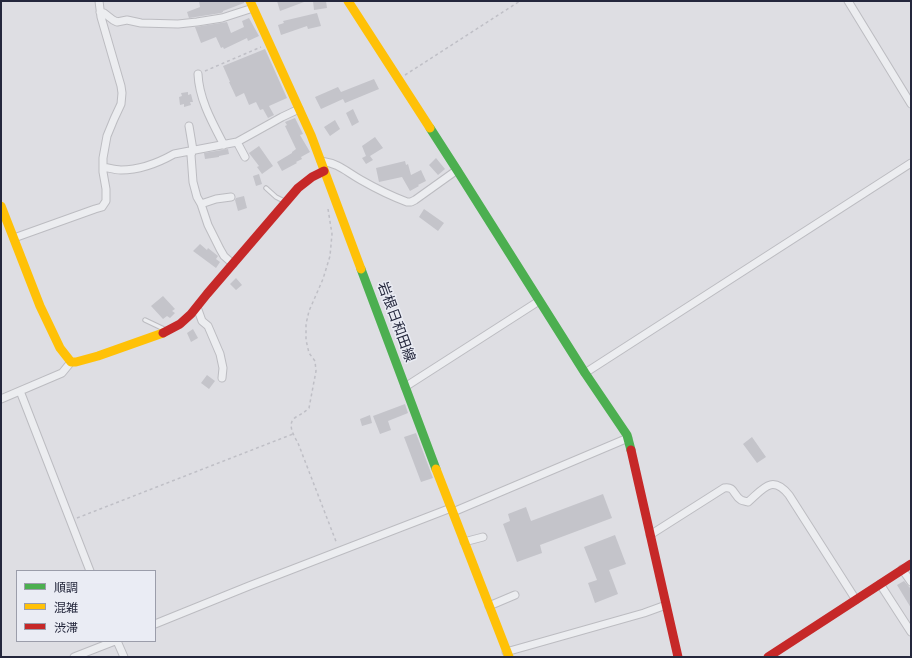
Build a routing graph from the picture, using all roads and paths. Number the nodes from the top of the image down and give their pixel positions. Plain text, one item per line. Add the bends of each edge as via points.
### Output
1 (99, 1) edge
2 (348, 1) edge
3 (520, 1) edge
4 (848, 1) edge
5 (251, 4) edge
6 (100, 12) junction
7 (270, 43) junction
8 (198, 74) joint
9 (398, 80) junction
10 (911, 104) edge
11 (299, 109) junction
12 (189, 126) dead end
13 (237, 142) junction
14 (224, 145) junction
15 (193, 150) junction
16 (245, 157) dead end
17 (321, 161) junction
18 (911, 163) edge
19 (103, 167) junction
20 (457, 170) junction
21 (324, 171) junction
22 (266, 188) dead end
23 (333, 193) junction
24 (231, 197) dead end
25 (286, 202) junction
26 (201, 204) junction
27 (1, 206) edge
28 (14, 238) junction
29 (233, 264) junction
30 (539, 301) junction
31 (197, 307) junction
32 (145, 320) dead end
33 (169, 331) junction
34 (72, 362) junction
35 (585, 373) junction
36 (222, 378) dead end
37 (405, 387) junction
38 (20, 392) junction
39 (1, 399) edge
40 (293, 434) junction
41 (628, 438) junction
42 (452, 510) junction
43 (70, 521) junction
44 (650, 535) junction
45 (483, 537) dead end
46 (464, 542) junction
47 (340, 551) junction
48 (911, 564) edge
49 (90, 570) edge
50 (902, 570) junction
51 (911, 582) edge
52 (880, 584) junction
53 (515, 596) dead end
54 (856, 600) junction
55 (666, 605) junction
56 (489, 606) junction
57 (156, 624) edge
58 (911, 632) edge
59 (113, 642) edge
60 (116, 642) edge
61 (507, 654) edge
62 (74, 657) edge
63 (124, 657) edge
64 (678, 657) edge
65 (768, 657) edge

1 - 6 street
2 - 9 street
3 - 9 path
4 - 10 street
5 - 6 street via 222,18 178,24 127,20 117,22
5 - 7 street, 岩根日和田線
6 - 19 street via 122,93 121,104 106,136
7 - 8 path
7 - 11 street, 岩根日和田線
8 - 14 street via 198,83 206,108
9 - 20 street
11 - 13 street
11 - 17 street, 岩根日和田線
12 - 15 street
13 - 14 street
13 - 16 street
14 - 15 street
15 - 19 street via 174,154 139,169
15 - 26 street via 193,182
17 - 20 street via 335,164 406,202 415,200
17 - 21 street, 岩根日和田線
18 - 35 street
19 - 28 street via 106,197 102,207
20 - 30 street
21 - 23 street, 岩根日和田線
21 - 25 street via 298,188
22 - 25 lane
23 - 37 street, 岩根日和田線
23 - 40 path via 329,199 328,209 332,234 330,256 306,324 306,340 316,371 309,408 292,421
24 - 26 street
25 - 29 street
26 - 29 street via 220,249
27 - 28 street
28 - 34 street via 40,306 60,348
29 - 31 street
30 - 35 street
30 - 37 street
31 - 33 street via 188,318
31 - 36 street via 220,354 224,368
32 - 33 lane
33 - 34 street via 104,354
34 - 38 street via 62,372
35 - 41 street
37 - 42 street, 岩根日和田線
38 - 39 street
38 - 43 street
40 - 43 path
40 - 47 path
41 - 42 street
41 - 44 street
42 - 46 street, 岩根日和田線
42 - 47 street
43 - 49 street
44 - 54 street via 724,488 731,489 741,500 748,502 766,487 775,484 788,495
44 - 55 street
45 - 46 street
46 - 56 street, 岩根日和田線
47 - 57 street
48 - 50 street
50 - 51 street
50 - 52 street
52 - 54 street
52 - 58 street
53 - 56 street
54 - 65 street
55 - 61 street
55 - 64 street
56 - 61 street, 岩根日和田線
59 - 62 street
60 - 63 street

